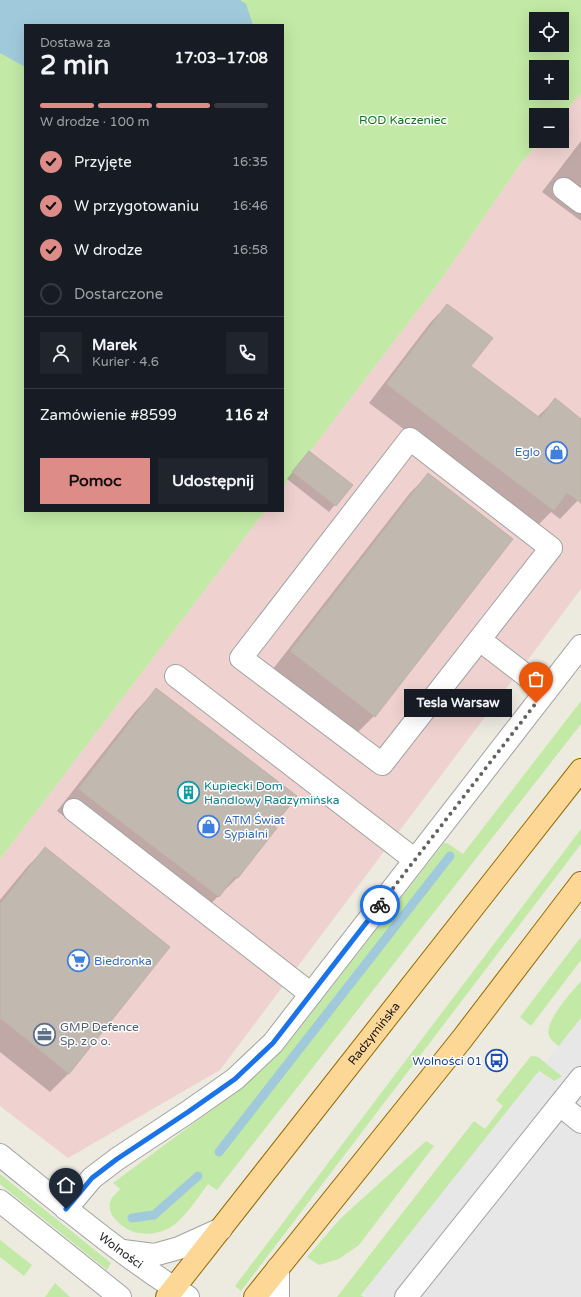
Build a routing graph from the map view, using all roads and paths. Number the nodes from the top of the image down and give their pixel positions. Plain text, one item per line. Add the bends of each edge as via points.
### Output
1 (480, 640) junction
2 (581, 646) edge
3 (176, 676) dead end
4 (546, 691) junction
5 (581, 770) edge
6 (74, 810) dead end
7 (415, 860) junction
8 (581, 883) edge
9 (311, 994) junction
10 (581, 1078) edge
11 (560, 1105) junction
12 (581, 1122) edge
13 (0, 1155) edge
14 (0, 1201) edge
15 (66, 1209) junction
16 (221, 1229) junction
17 (122, 1251) junction
18 (278, 1268) junction
19 (103, 1290) edge
20 (176, 1294) edge
21 (120, 1297) edge
22 (255, 1297) edge
23 (278, 1297) edge
24 (406, 1297) edge

1 - 1 street via 552,548 410,439 241,658 382,764
1 - 4 street
2 - 4 street
3 - 7 street
4 - 7 street
5 - 16 main road, Radzymińska
6 - 9 street
7 - 9 street
8 - 18 main road via 462,1039
9 - 15 street via 273,1043 235,1079 92,1178
10 - 11 street
11 - 12 street
11 - 24 street
13 - 15 street, Wolności
14 - 19 street
15 - 17 street, Wolności
16 - 17 street via 179,1248 154,1255
16 - 20 main road, Radzymińska
17 - 20 street, Wolności
18 - 22 main road
18 - 23 street
19 - 21 street

